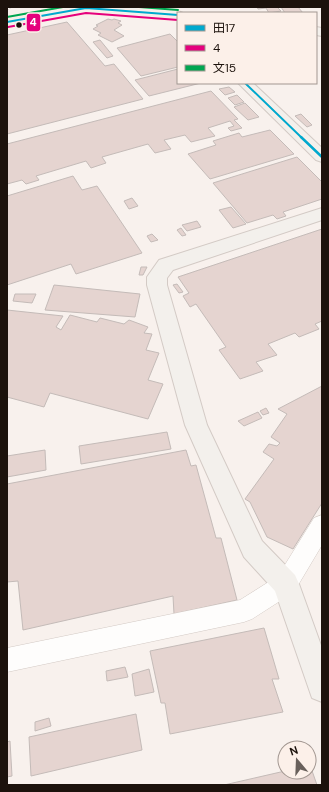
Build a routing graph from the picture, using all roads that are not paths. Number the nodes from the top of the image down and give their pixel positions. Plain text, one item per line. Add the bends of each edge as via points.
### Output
1 (63, 10) edge
2 (177, 15) edge
3 (7, 22) edge
4 (246, 84) edge
5 (322, 157) edge
6 (322, 214) edge
7 (322, 525) edge
8 (286, 584) junction
9 (7, 660) edge
10 (322, 688) edge

1 - 2 street via 94,8
1 - 3 street
4 - 5 street
6 - 8 street via 166,265 157,277 157,285 196,425 253,549
7 - 8 street
8 - 9 street via 244,611
8 - 10 street

